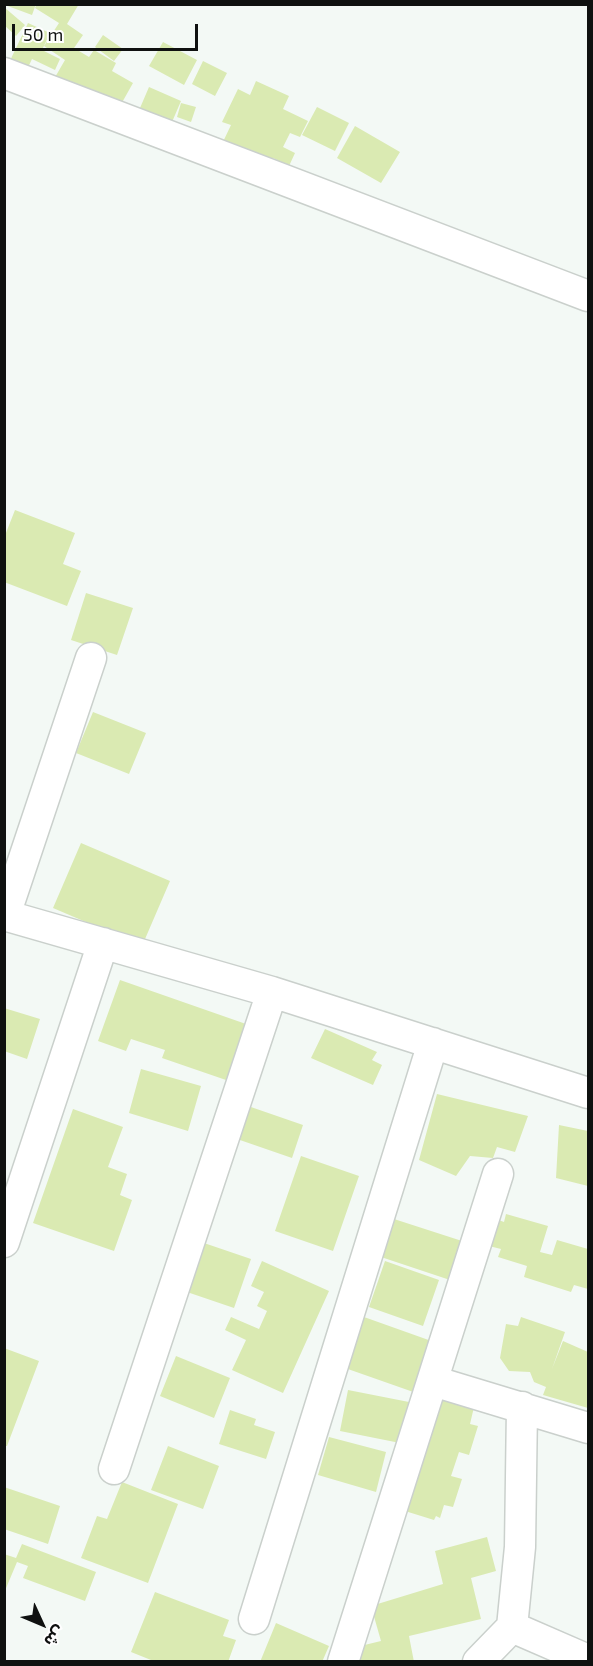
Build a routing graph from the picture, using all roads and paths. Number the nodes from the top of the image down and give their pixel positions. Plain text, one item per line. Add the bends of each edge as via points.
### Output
1 (4, 73) edge
2 (588, 296) edge
3 (91, 658) dead end
4 (5, 915) edge
5 (103, 943) junction
6 (272, 992) junction
7 (433, 1043) junction
8 (588, 1093) edge
9 (498, 1174) dead end
10 (4, 1242) edge
11 (432, 1381) junction
12 (522, 1407) junction
13 (588, 1428) edge
14 (114, 1469) dead end
15 (254, 1619) dead end
16 (512, 1627) junction
17 (588, 1660) edge
18 (344, 1662) edge
19 (478, 1662) edge

1 - 2 street
3 - 4 street
4 - 5 street
5 - 6 street
5 - 10 street
6 - 7 street
6 - 14 street
7 - 8 street
7 - 15 street
9 - 11 street
11 - 12 street
11 - 18 street
12 - 13 street
12 - 16 street via 520,1547
16 - 17 street
16 - 19 street

